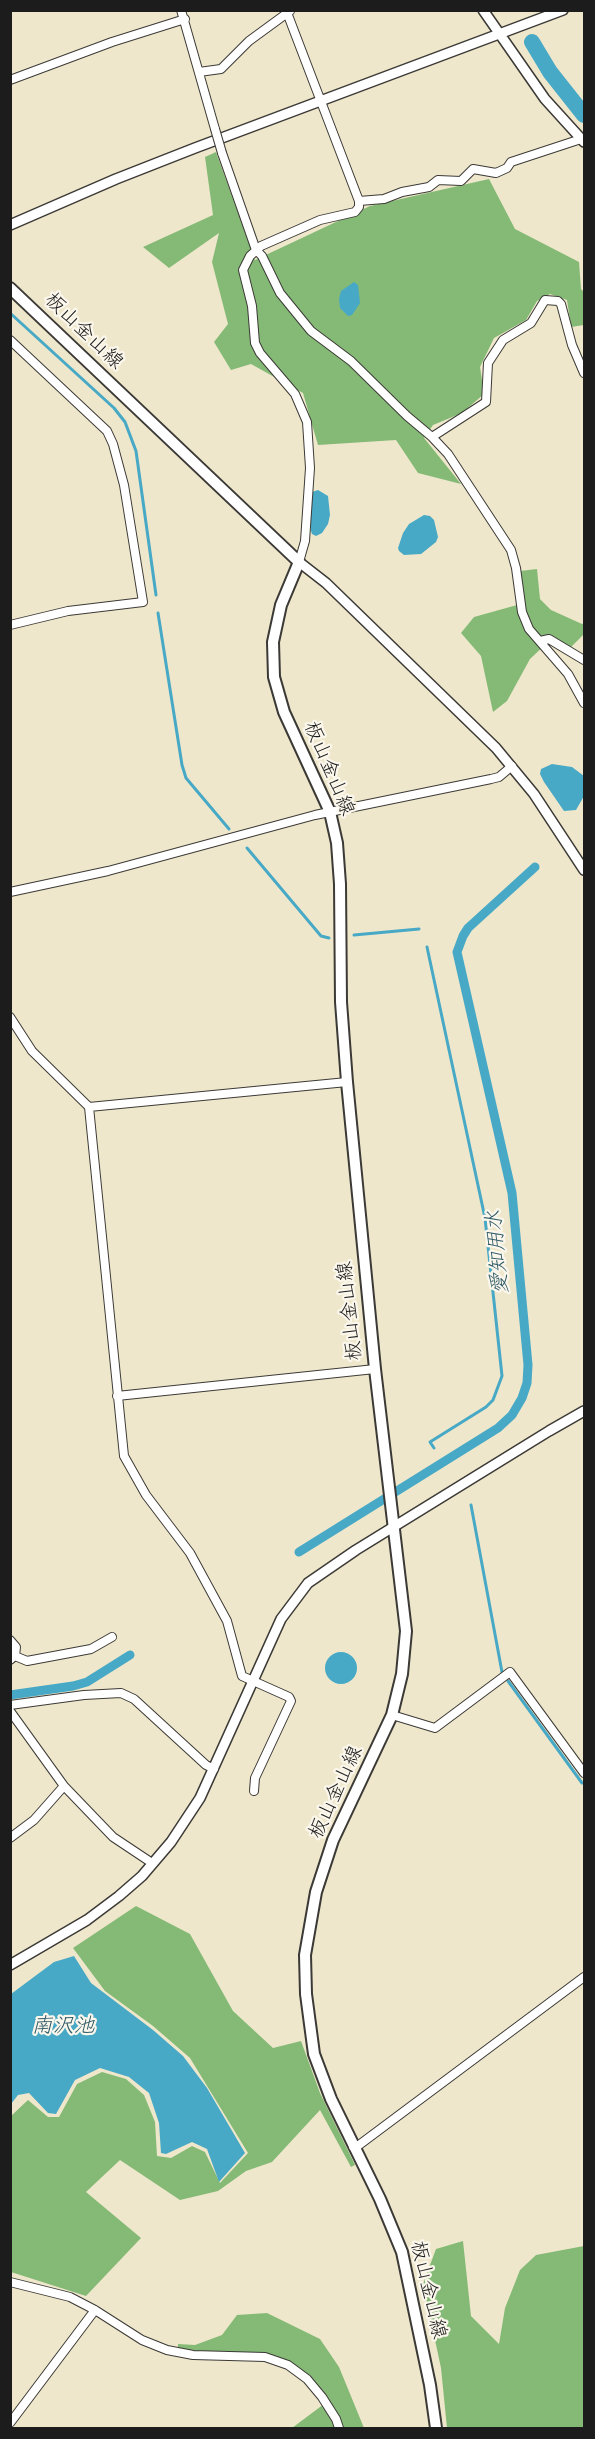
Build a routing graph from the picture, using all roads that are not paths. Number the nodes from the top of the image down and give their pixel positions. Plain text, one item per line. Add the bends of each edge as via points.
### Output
1 (181, 10) edge
2 (483, 10) edge
3 (563, 10) edge
4 (288, 11) edge
5 (185, 19) junction
6 (499, 35) junction
7 (199, 72) junction
8 (10, 80) edge
9 (320, 100) junction
10 (583, 141) edge
11 (359, 201) junction
12 (10, 225) edge
13 (256, 250) junction
14 (10, 288) edge
15 (10, 340) edge
16 (585, 373) edge
17 (432, 437) junction
18 (299, 562) junction
19 (10, 625) edge
20 (540, 641) junction
21 (585, 660) edge
22 (585, 703) edge
23 (512, 766) junction
24 (330, 812) junction
25 (585, 870) edge
26 (10, 892) edge
27 (10, 1017) edge
28 (347, 1082) junction
29 (89, 1107) junction
30 (375, 1369) junction
31 (117, 1396) junction
32 (585, 1412) edge
33 (393, 1528) junction
34 (112, 1637) dead end
35 (10, 1640) edge
36 (13, 1658) edge
37 (252, 1682) junction
38 (10, 1705) edge
39 (10, 1712) edge
40 (392, 1715) junction
41 (213, 1769) junction
42 (585, 1773) edge
43 (64, 1786) junction
44 (254, 1791) dead end
45 (10, 1838) edge
46 (152, 1863) junction
47 (10, 1965) edge
48 (585, 1977) edge
49 (352, 2147) junction
50 (10, 2282) edge
51 (95, 2310) junction
52 (10, 2423) edge
53 (339, 2428) edge
54 (436, 2428) edge

1 - 5 street
2 - 6 street
3 - 6 street
4 - 7 street via 221,69
4 - 9 street
5 - 7 street
5 - 8 street
6 - 9 street
6 - 10 street via 545,99
7 - 13 street, bridge
9 - 11 street
9 - 12 street via 116,178
10 - 11 street via 511,162 496,173 472,169 461,181 438,180 425,188 384,199
11 - 13 street via 354,212 320,220
13 - 17 street via 280,293 311,331 351,361
13 - 18 street via 243,270 252,306 255,343 295,394 307,422 310,468 305,541
14 - 18 main road, 板山金山線
15 - 19 street via 107,431 124,485 143,602 68,611
16 - 17 street via 561,304 545,300 531,323 503,340 488,363 486,402
17 - 20 street via 504,536 516,568 522,612 529,629
18 - 23 street via 326,583
18 - 24 main road, 板山金山線 via 281,605 275,632 274,677 284,712
20 - 21 street via 549,639
20 - 22 street via 568,674
23 - 24 street via 499,777
23 - 25 street
24 - 26 street via 108,871
24 - 28 main road, 板山金山線 via 340,884 341,1002
27 - 29 street via 32,1051
28 - 29 street
28 - 30 main road, 板山金山線
29 - 31 street
30 - 31 street
30 - 33 main road, 板山金山線
31 - 37 street via 124,1456 146,1495 190,1553 227,1621 242,1676
32 - 33 street
33 - 37 street via 318,1575 299,1592 281,1619
33 - 40 main road, 板山金山線 via 406,1631 402,1674
34 - 36 street via 91,1649 27,1661
35 - 36 street via 16,1647
37 - 41 street
37 - 44 street via 291,1701 259,1768
38 - 41 street via 121,1693 134,1699
39 - 43 street
40 - 42 street via 435,1728 510,1672
40 - 49 main road, 板山金山線 via 333,1840 315,1892 305,1955 314,2054
41 - 46 street via 187,1820
43 - 45 street via 34,1820
43 - 46 street via 113,1837
46 - 47 street via 103,1908
48 - 49 street
49 - 54 main road, 板山金山線 via 402,2252
50 - 51 street via 70,2297
51 - 52 street
51 - 53 street via 142,2340 167,2350 193,2355 265,2357 288,2365 308,2379

